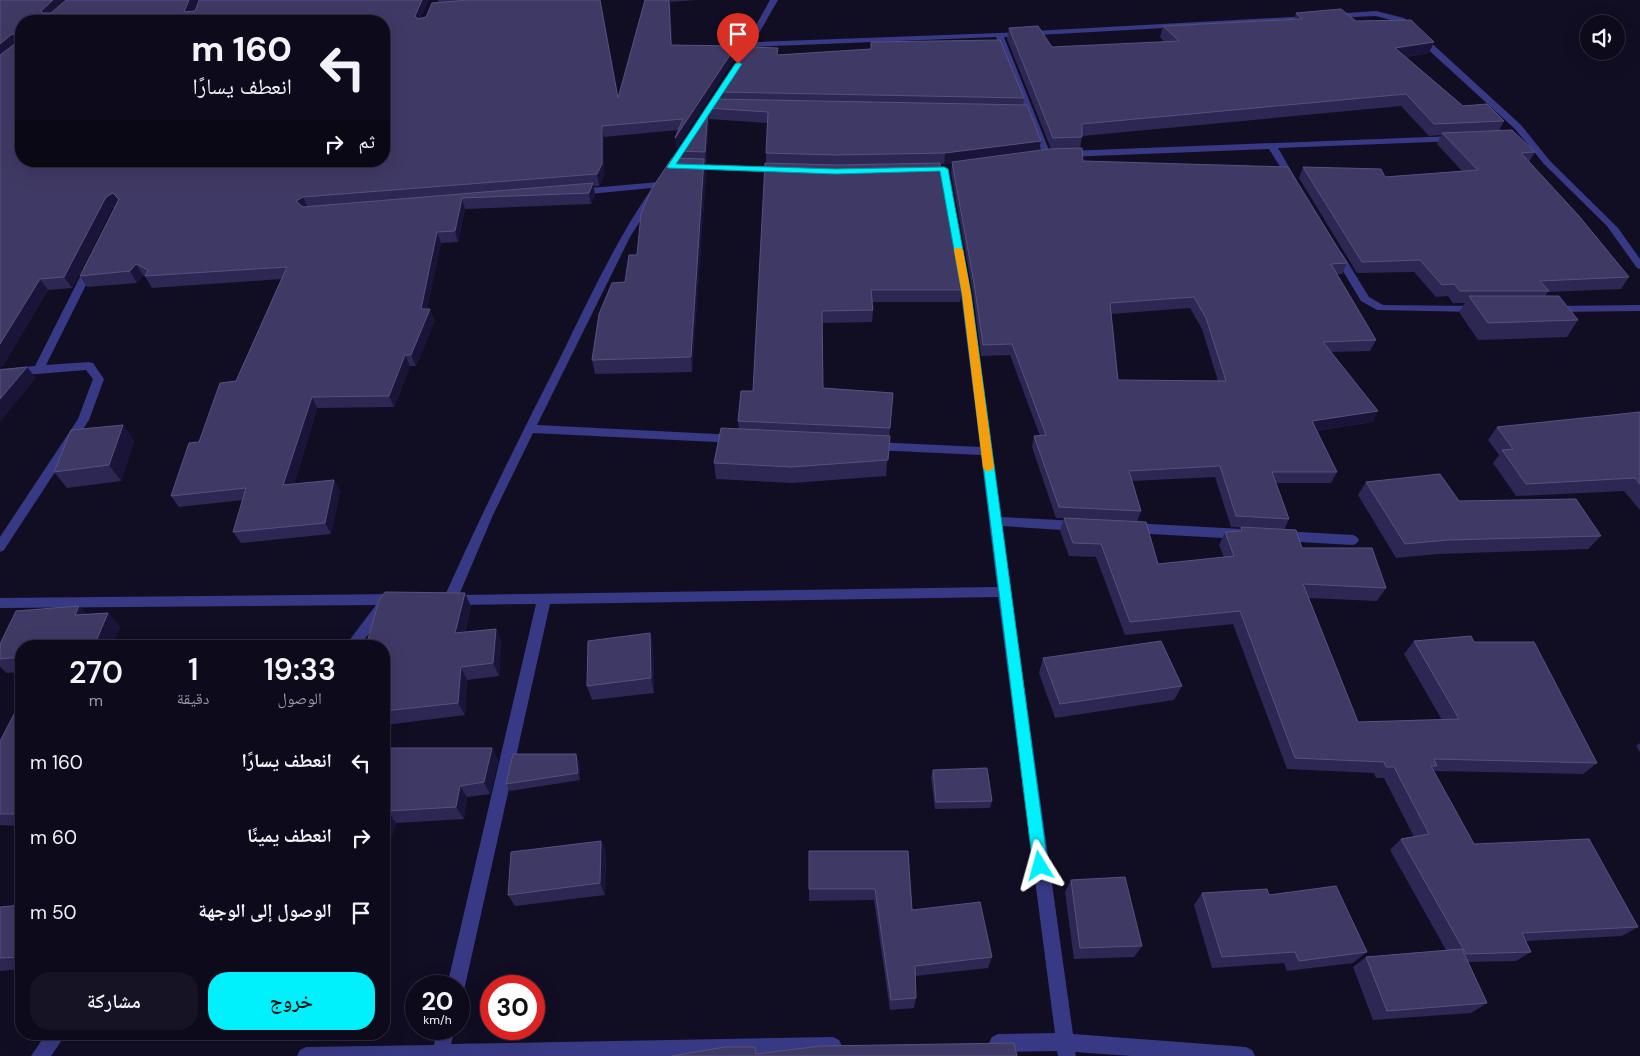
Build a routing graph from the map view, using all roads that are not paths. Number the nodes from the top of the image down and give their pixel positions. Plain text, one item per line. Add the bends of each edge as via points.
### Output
1 (774, 0) edge
2 (1313, 17) edge
3 (1323, 17) edge
4 (999, 35) junction
5 (749, 45) junction
6 (742, 58) edge
7 (733, 72) edge
8 (1019, 111) edge
9 (1029, 112) junction
10 (1524, 136) junction
11 (1514, 137) edge
12 (1466, 139) edge
13 (1272, 146) junction
14 (671, 167) junction
15 (944, 169) dead end
16 (788, 170) edge
17 (659, 186) junction
18 (1297, 187) edge
19 (571, 192) edge
20 (1331, 243) edge
21 (97, 254) edge
22 (1640, 266) edge
23 (1640, 308) edge
24 (1490, 309) edge
25 (1540, 309) edge
26 (39, 368) junction
27 (0, 373) edge
28 (529, 429) junction
29 (748, 440) edge
30 (857, 445) edge
31 (986, 451) junction
32 (995, 521) junction
33 (1094, 526) edge
34 (1124, 528) edge
35 (1253, 535) edge
36 (1273, 536) edge
37 (1352, 540) dead end
38 (0, 547) edge
39 (1004, 592) junction
40 (388, 599) junction
41 (406, 599) edge
42 (433, 600) edge
43 (450, 600) junction
44 (544, 600) junction
45 (0, 603) edge
46 (357, 640) edge
47 (459, 975) edge
48 (52, 1040) edge
49 (443, 1040) edge
50 (985, 1044) edge
51 (846, 1046) edge
52 (1065, 1049) edge
53 (440, 1055) edge
54 (40, 1056) edge
55 (306, 1056) edge
56 (1246, 1056) edge

1 - 5 street
2 - 4 street
3 - 10 street via 1382,14 1401,20
4 - 5 street
4 - 9 street
5 - 6 street
7 - 14 street via 716,105 699,124
8 - 9 street
9 - 13 street via 1042,156
10 - 11 street
10 - 22 street via 1608,222
12 - 13 street
13 - 18 street
14 - 16 street
14 - 17 street
15 - 31 street via 966,294
17 - 19 street
17 - 28 street via 625,236
20 - 24 street via 1365,299 1380,308
21 - 26 street
23 - 25 street
26 - 27 street
26 - 38 street via 89,366 99,380 82,420
28 - 29 street
28 - 43 street
30 - 31 street
31 - 32 street
32 - 33 street
32 - 39 street
34 - 35 street
36 - 37 street
39 - 44 street
39 - 52 street
40 - 41 street
40 - 45 street
40 - 46 street
42 - 43 street
43 - 44 street
44 - 47 street
48 - 54 street
49 - 53 street
50 - 52 street
51 - 53 street
52 - 56 street
53 - 55 street

